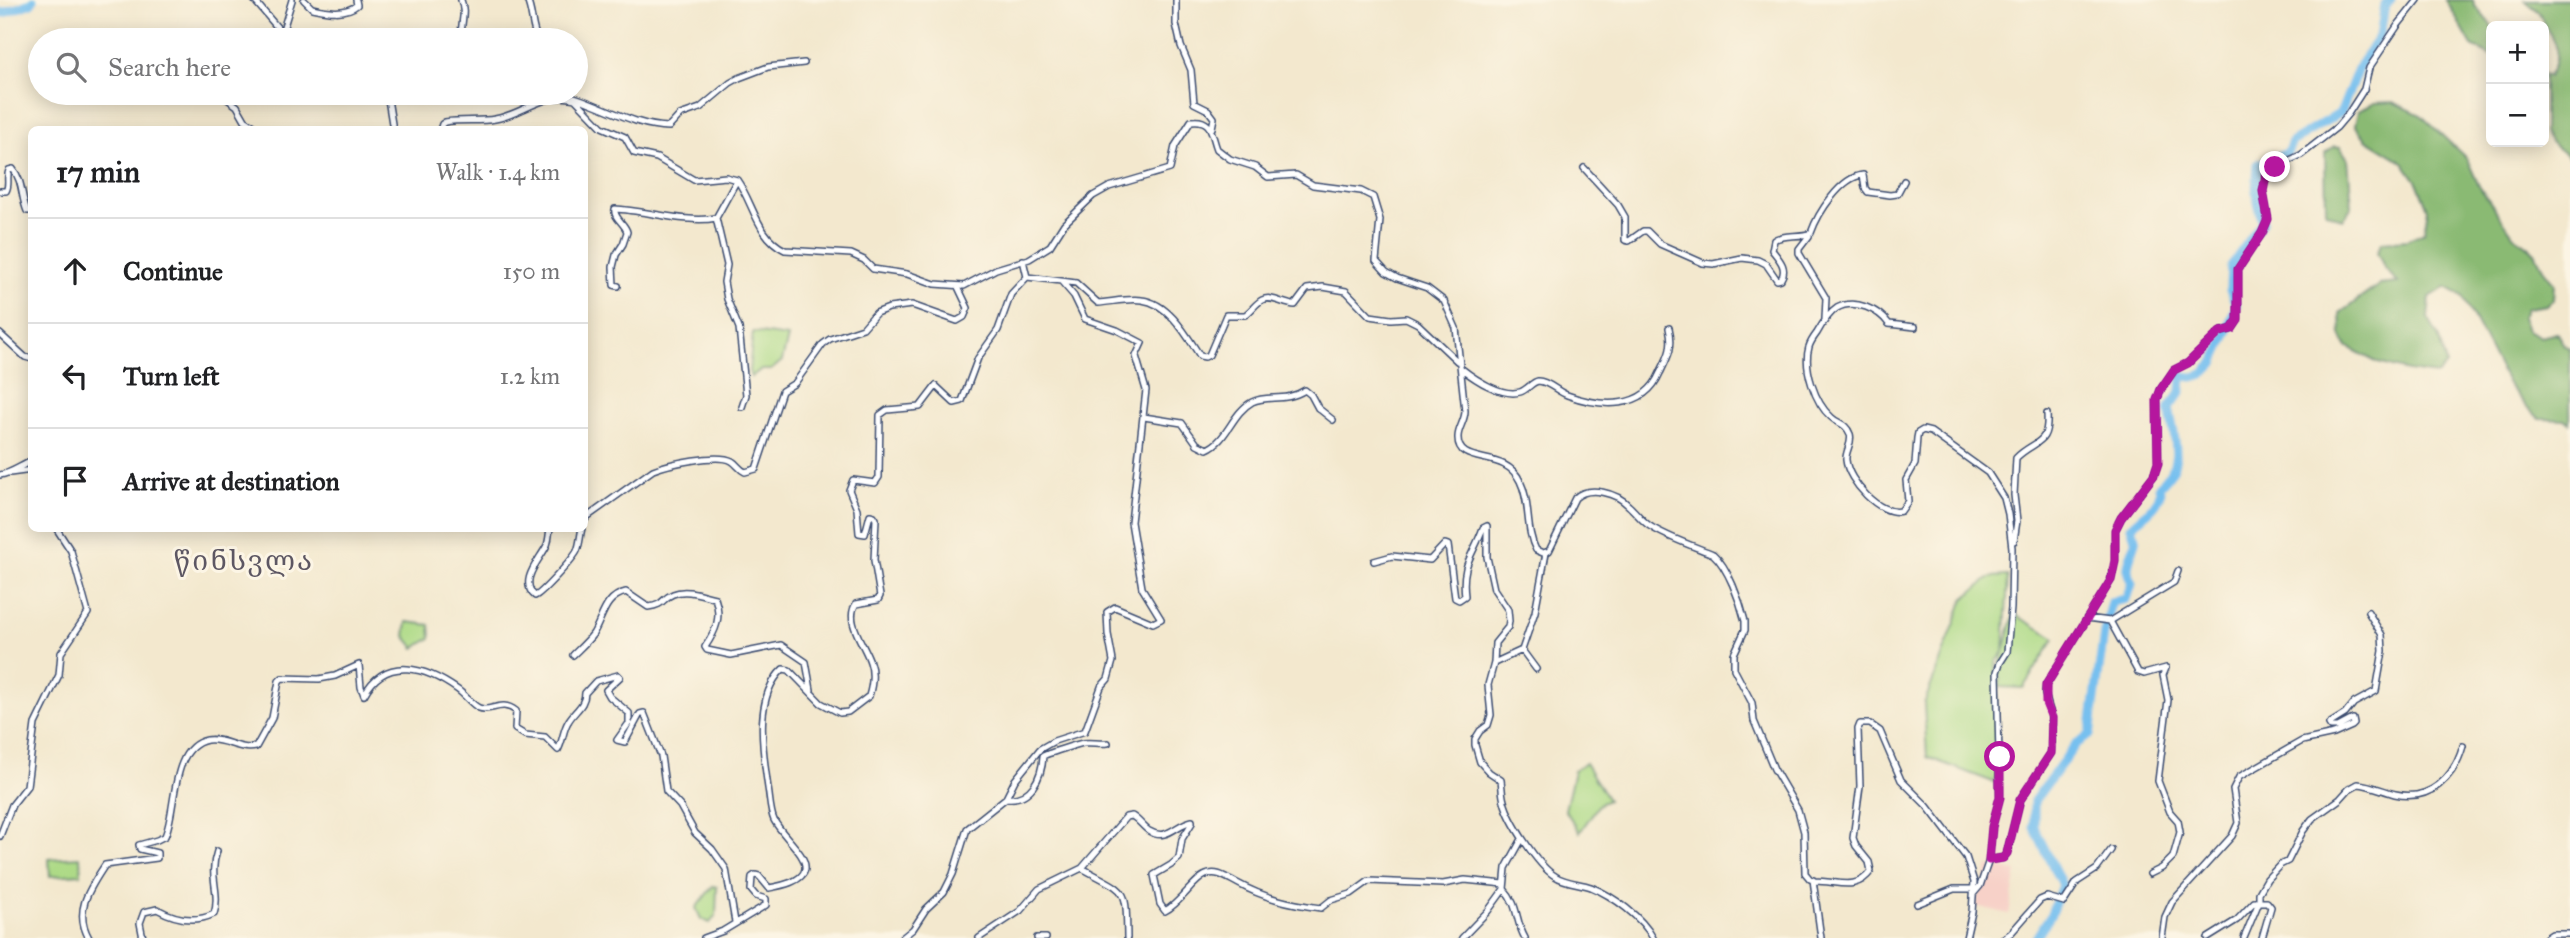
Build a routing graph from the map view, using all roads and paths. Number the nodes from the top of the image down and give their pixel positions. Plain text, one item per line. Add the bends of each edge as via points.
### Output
1 (254, 0) edge
2 (292, 0) edge
3 (304, 0) edge
4 (356, 0) edge
5 (461, 0) edge
6 (527, 0) edge
7 (1176, 0) edge
8 (2418, 0) edge
9 (278, 28) edge
10 (284, 28) edge
11 (461, 28) edge
12 (532, 28) edge
13 (804, 63) dead end
14 (588, 101) edge
15 (236, 105) edge
16 (389, 105) edge
17 (531, 105) edge
18 (582, 105) edge
19 (254, 126) edge
20 (392, 126) edge
21 (441, 126) edge
22 (1212, 128) junction
23 (1584, 168) dead end
24 (737, 180) junction
25 (1904, 181) dead end
26 (0, 191) edge
27 (28, 211) edge
28 (716, 218) junction
29 (1811, 233) junction
30 (1023, 260) junction
31 (1027, 277) junction
32 (1061, 281) junction
33 (618, 286) dead end
34 (958, 287) junction
35 (1825, 319) junction
36 (1915, 327) dead end
37 (1669, 328) dead end
38 (0, 334) edge
39 (28, 358) edge
40 (1462, 368) junction
41 (741, 407) dead end
42 (2047, 414) dead end
43 (1144, 417) junction
44 (1333, 420) dead end
45 (28, 463) edge
46 (28, 471) edge
47 (10, 474) junction
48 (0, 475) edge
49 (588, 516) edge
50 (59, 532) edge
51 (549, 532) edge
52 (581, 532) edge
53 (2012, 548) junction
54 (1546, 553) junction
55 (1374, 561) dead end
56 (2178, 570) dead end
57 (2368, 612) dead end
58 (2087, 618) junction
59 (2107, 621) junction
60 (1522, 650) junction
61 (573, 655) dead end
62 (1494, 663) junction
63 (1536, 669) dead end
64 (812, 693) junction
65 (1108, 743) dead end
66 (2463, 747) dead end
67 (1006, 798) junction
68 (0, 836) edge
69 (1522, 839) junction
70 (2111, 850) dead end
71 (217, 851) dead end
72 (1989, 860) junction
73 (1082, 868) junction
74 (2150, 874) dead end
75 (1813, 880) junction
76 (1504, 886) junction
77 (1974, 891) junction
78 (2259, 902) junction
79 (1917, 904) dead end
80 (736, 922) junction
81 (2570, 934) edge
82 (89, 938) edge
83 (143, 938) edge
84 (704, 938) edge
85 (902, 938) edge
86 (979, 938) edge
87 (1037, 938) edge
88 (1046, 938) edge
89 (1127, 938) edge
90 (1462, 938) edge
91 (1525, 938) edge
92 (1653, 938) edge
93 (1821, 938) edge
94 (1966, 938) edge
95 (2004, 938) edge
96 (2162, 938) edge
97 (2208, 938) edge
98 (2244, 938) edge
99 (2262, 938) edge
100 (2546, 938) edge

1 - 9 street
2 - 10 street
3 - 4 street via 312,8 344,11 354,9
5 - 11 street via 465,9
6 - 12 street
7 - 22 street via 1176,24 1191,70 1194,103 1214,118
8 - 58 street via 2369,68 2364,89 2337,127 2266,176 2263,191 2268,219 2238,269 2238,320 2174,370 2161,389 2157,400 2158,463 2115,530 2111,580
13 - 14 street via 768,67 739,78 700,108 680,115 669,127 633,122
15 - 19 street
16 - 20 street
17 - 21 street via 496,119 445,122
18 - 24 street via 602,127 625,137 634,153 657,158 694,180
22 - 30 street via 1200,120 1191,121 1175,146 1170,169 1121,182 1093,196 1064,224 1050,246
22 - 40 street via 1217,149 1268,177 1296,176 1313,185 1361,191 1373,197 1380,220 1376,261 1386,272 1433,291 1444,301 1454,321
23 - 29 street via 1625,217 1625,240 1647,231 1660,244 1703,263 1758,260 1781,279 1784,272 1772,250 1774,240
24 - 28 street
24 - 34 street via 759,223 778,247 851,254 873,269
25 - 29 street via 1897,194 1881,195 1868,192 1865,178 1859,175 1837,192 1817,217
26 - 27 street via 8,188 6,177 13,169
28 - 33 street via 615,209 626,232 613,267 614,285
28 - 41 street via 727,265 727,299 739,328 746,395
29 - 35 street via 1799,253 1826,298
30 - 31 street
30 - 34 street
31 - 32 street
31 - 64 street via 1011,294 962,401 954,403 936,386 920,407 887,410 880,415 879,477 875,483 853,480 849,490 859,533 867,532 870,515 876,519 874,560 880,596 856,604 852,614 871,663 869,696 843,714
32 - 40 street via 1076,283 1098,303 1142,300 1157,305 1205,357 1226,315 1245,315 1267,298 1295,304 1307,289 1335,288 1346,291 1370,316 1406,318 1418,324
32 - 43 street via 1085,319 1142,343 1136,356 1146,390
34 - 49 street via 968,308 957,321 912,305 889,308 876,313 863,328 823,344 795,383 782,391 756,469 745,472 734,461 717,458 666,465
35 - 36 street via 1848,305 1879,312 1889,324
35 - 53 street via 1809,347 1810,381 1820,404 1851,436 1846,463 1861,492 1891,512 1901,511 1908,500 1906,481 1915,464 1918,433 1931,432 1987,473 2004,498
37 - 40 street via 1670,357 1656,382 1643,396 1610,406 1568,396 1541,381 1510,393
38 - 39 street
40 - 54 street via 1465,420 1459,444 1472,457 1499,461 1517,474 1527,500 1532,543
42 - 53 street via 2046,436 2016,458 2017,521
43 - 44 street via 1182,423 1207,449 1255,401 1288,398 1305,390
43 - 67 street via 1131,522 1142,588 1161,619 1153,623 1115,607 1107,612 1112,661 1086,731 1040,749
45 - 47 street
46 - 47 street
47 - 48 street
50 - 68 street via 71,551 88,613 61,653 59,675 35,724 27,786 12,806
51 - 52 street via 528,585 535,596 568,565
53 - 72 street via 2010,632 1997,672 2000,797
54 - 60 street
54 - 75 street via 1575,498 1580,493 1604,492 1627,503 1650,527 1720,560 1745,621 1734,669 1752,703 1754,721 1774,769 1798,810 1804,832 1805,873
55 - 62 street via 1392,556 1430,560 1448,545 1452,589 1459,600 1465,596 1468,557 1487,526 1494,589 1508,610 1507,627 1495,643
56 - 59 street via 2174,582
57 - 96 street via 2382,635 2376,691 2329,724 2338,727 2353,719 2353,726 2302,741 2239,776 2233,789 2236,828 2172,902
58 - 59 street
58 - 72 street via 2046,685 2052,718 2051,753 2020,800 2007,853
59 - 74 street via 2138,672 2166,668 2168,700 2158,781 2180,832 2173,857
60 - 62 street
60 - 63 street
61 - 64 street via 591,637 616,594 626,592 648,607 660,605 673,594 697,593 715,598 720,611 707,650 731,655 780,645 806,662
62 - 69 street via 1488,685 1491,715 1475,746 1480,762 1501,780 1504,804
64 - 80 street via 783,669 766,699 763,723 772,816 802,854 804,873 769,888 760,876 752,877 751,890 766,899 766,905
65 - 67 street via 1082,743 1048,752 1030,791
66 - 78 street via 2458,765 2441,784 2418,796 2365,784 2348,789 2312,819 2288,861 2267,879
67 - 85 street via 967,829 944,891
69 - 76 street via 1506,868
69 - 92 street via 1549,872 1592,888 1622,906
70 - 95 street via 2064,902 2047,897 2036,903
71 - 83 street via 214,914 200,921 171,917 157,909 144,912 140,923
72 - 77 street
73 - 76 street via 1126,817 1132,816 1159,835 1192,821 1179,858 1154,875 1166,911 1204,875 1216,873 1266,897 1321,908 1369,881 1443,884 1465,880
73 - 86 street via 1039,889 1020,911
73 - 89 street via 1119,887 1126,896
75 - 77 street via 1855,885 1871,871 1853,833 1860,786 1858,729 1865,724 1881,731 1901,780 1960,847 1972,872
75 - 93 street
76 - 90 street
76 - 91 street
77 - 79 street via 1954,889
77 - 94 street
78 - 97 street
78 - 98 street
78 - 99 street via 2271,907
80 - 82 street via 726,869 666,791 661,756 644,713 625,742 617,740 629,723 629,713 606,690 618,682 618,675 596,681 585,693 585,701 566,724 558,750 545,737 515,729 516,711 510,706 477,708 455,688 421,669 391,670 375,678 364,695 357,664 346,673 319,679 282,678 272,718 256,747 206,740 187,755 178,774 165,836 139,845 157,853 157,858 105,865 91,885 82,910
80 - 84 street
81 - 100 street
87 - 88 street

